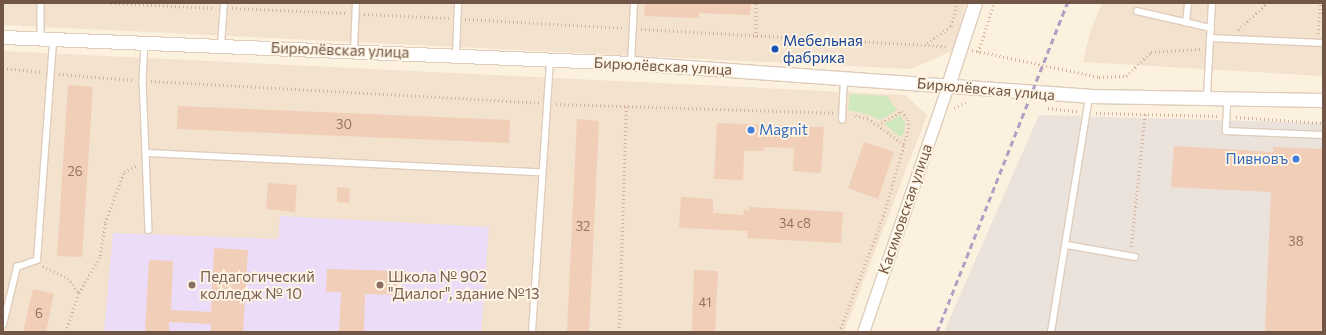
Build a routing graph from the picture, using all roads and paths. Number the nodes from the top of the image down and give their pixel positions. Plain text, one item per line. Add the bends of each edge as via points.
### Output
1 (41, 3) edge
2 (111, 3) edge
3 (356, 3) edge
4 (458, 3) edge
5 (634, 3) edge
6 (756, 3) edge
7 (957, 3) edge
8 (975, 3) edge
9 (994, 3) edge
10 (1188, 3) edge
11 (1212, 3) edge
12 (1267, 3) edge
13 (1320, 3) edge
14 (224, 5) edge
15 (1137, 11) dead end
16 (356, 14) junction
17 (457, 18) junction
18 (1186, 22) junction
19 (633, 28) junction
20 (1210, 28) junction
21 (3, 37) edge
22 (756, 37) junction
23 (1210, 38) junction
24 (47, 39) junction
25 (1229, 39) junction
26 (145, 42) junction
27 (1320, 42) edge
28 (927, 43) junction
29 (221, 45) junction
30 (960, 48) junction
31 (1209, 49) junction
32 (354, 50) junction
33 (978, 52) junction
34 (456, 55) junction
35 (550, 60) junction
36 (631, 63) junction
37 (3, 68) edge
38 (51, 73) junction
39 (844, 77) junction
40 (143, 81) junction
41 (948, 85) junction
42 (1089, 96) junction
43 (1207, 97) junction
44 (1228, 98) junction
45 (1323, 100) edge
46 (970, 102) dead end
47 (547, 104) junction
48 (626, 106) junction
49 (1041, 106) dead end
50 (954, 108) dead end
51 (1088, 112) junction
52 (1145, 114) junction
53 (1227, 116) junction
54 (842, 117) junction
55 (1323, 123) edge
56 (878, 125) junction
57 (1323, 135) edge
58 (904, 145) junction
59 (146, 153) junction
60 (147, 162) junction
61 (541, 172) junction
62 (149, 230) dead end
63 (1067, 245) junction
64 (1132, 257) joint
65 (37, 260) junction
66 (79, 294) junction
67 (3, 325) edge
68 (66, 332) edge
69 (532, 332) edge
70 (619, 332) edge
71 (839, 332) edge
72 (863, 332) edge
73 (1051, 332) edge

1 - 24 lane
2 - 14 path
3 - 16 lane
4 - 17 lane
5 - 19 lane
6 - 22 path
7 - 28 path via 951,26
8 - 30 street
9 - 33 path
10 - 18 lane
11 - 20 lane
12 - 25 path
13 - 27 path
14 - 16 path
14 - 29 lane
15 - 18 lane
16 - 17 path
16 - 32 lane
17 - 19 path
17 - 34 lane
18 - 20 lane
19 - 22 path
19 - 36 lane
20 - 23 lane
21 - 24 street, Бирюлёвская улица
22 - 28 path
23 - 25 lane
23 - 31 lane
24 - 26 street, Бирюлёвская улица
24 - 38 lane
25 - 27 lane
26 - 29 street, Бирюлёвская улица
26 - 40 lane
28 - 30 path
29 - 32 street, Бирюлёвская улица
30 - 33 path
30 - 41 street
31 - 33 path via 1151,52 1126,76 1099,77
31 - 43 lane
32 - 34 street, Бирюлёвская улица
34 - 35 street, Бирюлёвская улица
35 - 36 street, Бирюлёвская улица
35 - 47 lane
36 - 39 street, Бирюлёвская улица
37 - 38 path
38 - 40 path
38 - 65 lane
39 - 41 street, Бирюлёвская улица
39 - 54 lane
40 - 47 path
40 - 59 lane
41 - 42 street, Бирюлёвская улица
41 - 72 street, Касимовская улица
42 - 43 street, Бирюлёвская улица
42 - 51 lane
43 - 44 street, Бирюлёвская улица
44 - 45 street, Бирюлёвская улица
44 - 53 lane
46 - 50 path via 963,102
47 - 48 path
47 - 61 lane
48 - 54 path
48 - 70 path
49 - 51 path
51 - 52 path
51 - 63 lane
52 - 53 path
52 - 64 path
53 - 55 path
53 - 57 lane via 1226,131
54 - 56 path via 868,119
56 - 58 path
56 - 58 path via 902,111 908,120
58 - 71 path via 882,220
59 - 60 lane
59 - 61 lane
60 - 62 lane
60 - 66 path via 124,172 105,223 100,256
61 - 69 lane
63 - 64 lane
63 - 73 lane
65 - 66 path via 46,269 68,278
65 - 67 lane via 17,268
66 - 68 path

